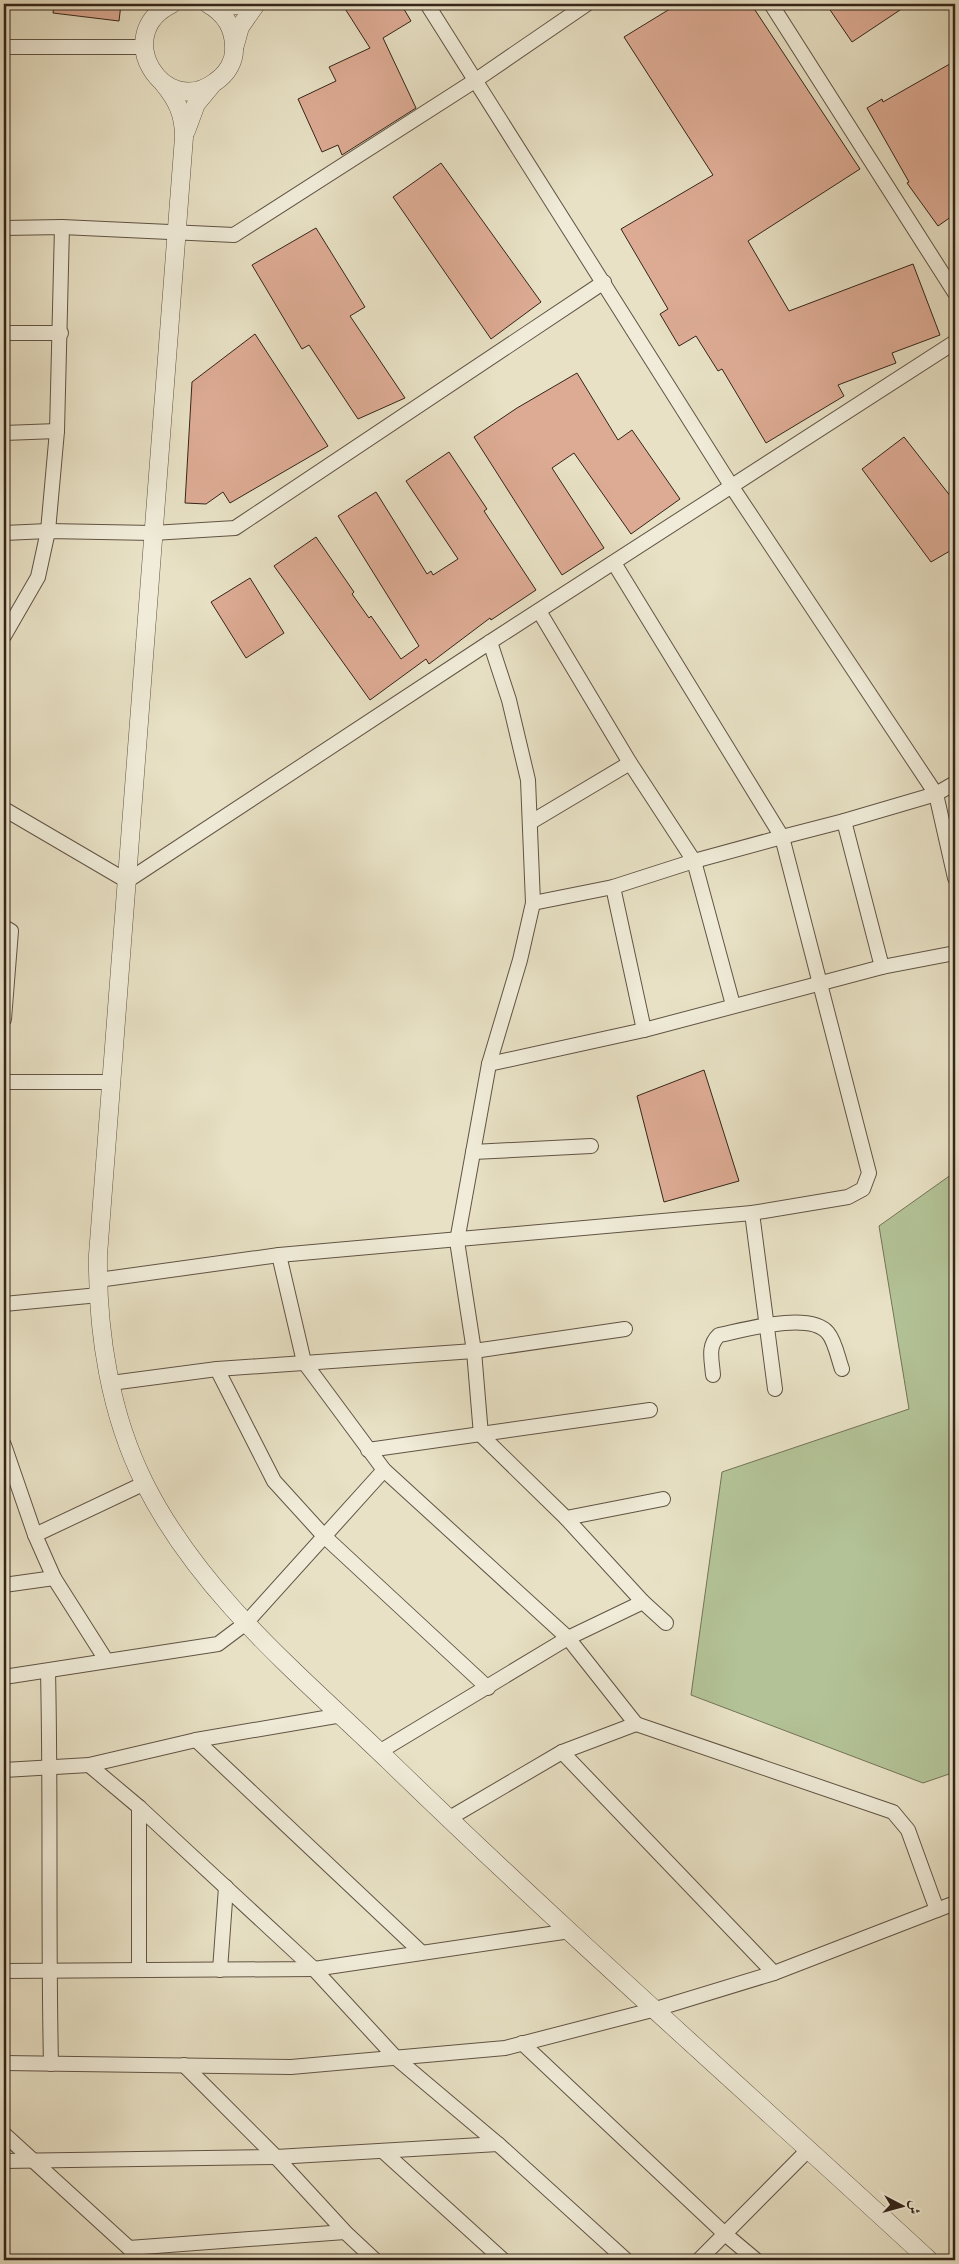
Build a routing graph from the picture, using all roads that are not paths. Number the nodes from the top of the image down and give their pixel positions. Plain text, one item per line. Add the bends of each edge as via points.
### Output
1 (209, 4) edge
2 (247, 4) edge
3 (256, 4) edge
4 (427, 4) edge
5 (587, 4) edge
6 (771, 4) edge
7 (165, 5) edge
8 (4, 47) edge
9 (144, 47) junction
10 (235, 48) junction
11 (476, 80) junction
12 (163, 83) junction
13 (211, 86) junction
14 (184, 136) junction
15 (62, 227) junction
16 (4, 228) edge
17 (176, 234) junction
18 (604, 282) junction
19 (955, 293) edge
20 (4, 333) edge
21 (61, 333) junction
22 (955, 342) edge
23 (57, 431) junction
24 (4, 433) edge
25 (732, 487) junction
26 (48, 531) junction
27 (4, 533) edge
28 (153, 533) junction
29 (614, 563) junction
30 (539, 611) junction
31 (4, 636) edge
32 (490, 642) junction
33 (630, 763) junction
34 (955, 783) edge
35 (936, 794) junction
36 (4, 809) edge
37 (844, 821) junction
38 (531, 822) junction
39 (782, 836) junction
40 (694, 861) junction
41 (955, 878) edge
42 (127, 881) junction
43 (613, 887) junction
44 (533, 903) junction
45 (4, 927) edge
46 (955, 953) edge
47 (882, 967) junction
48 (820, 983) junction
49 (733, 1006) junction
50 (4, 1018) edge
51 (644, 1030) junction
52 (489, 1064) junction
53 (4, 1082) edge
54 (111, 1082) junction
55 (591, 1146) dead end
56 (473, 1152) junction
57 (752, 1214) junction
58 (458, 1241) junction
59 (279, 1255) junction
60 (98, 1288) junction
61 (4, 1304) edge
62 (767, 1325) junction
63 (625, 1329) dead end
64 (474, 1351) junction
65 (304, 1362) junction
66 (216, 1369) junction
67 (842, 1369) dead end
68 (714, 1375) dead end
69 (111, 1383) junction
70 (775, 1389) dead end
71 (650, 1410) dead end
72 (481, 1435) junction
73 (4, 1445) edge
74 (368, 1450) junction
75 (384, 1470) junction
76 (145, 1483) junction
77 (663, 1499) dead end
78 (566, 1518) junction
79 (35, 1535) junction
80 (324, 1536) junction
81 (54, 1578) junction
82 (4, 1585) edge
83 (643, 1602) junction
84 (246, 1623) junction
85 (666, 1623) dead end
86 (568, 1638) junction
87 (106, 1660) junction
88 (48, 1671) junction
89 (4, 1677) edge
90 (488, 1688) junction
91 (342, 1715) junction
92 (636, 1724) junction
93 (196, 1740) junction
94 (379, 1752) junction
95 (562, 1752) junction
96 (89, 1765) junction
97 (50, 1766) junction
98 (4, 1770) edge
99 (139, 1807) junction
100 (448, 1819) junction
101 (226, 1887) junction
102 (955, 1903) edge
103 (937, 1910) junction
104 (570, 1930) junction
105 (421, 1952) junction
106 (314, 1969) junction
107 (138, 1970) junction
108 (220, 1970) junction
109 (4, 1971) edge
110 (49, 1971) junction
111 (774, 1973) junction
112 (656, 2009) junction
113 (522, 2044) junction
114 (396, 2058) junction
115 (4, 2063) edge
116 (51, 2064) junction
117 (184, 2065) junction
118 (4, 2134) edge
119 (498, 2144) junction
120 (809, 2149) junction
121 (384, 2152) junction
122 (276, 2157) junction
123 (4, 2161) edge
124 (35, 2162) junction
125 (345, 2232) junction
126 (725, 2234) junction
127 (129, 2248) junction
128 (139, 2260) edge
129 (375, 2260) edge
130 (503, 2260) edge
131 (626, 2260) edge
132 (699, 2260) edge
133 (756, 2260) edge
134 (929, 2260) edge

1 - 2 street
1 - 10 street via 228,21
3 - 10 street via 240,27
4 - 11 street
5 - 11 street
6 - 19 street
7 - 9 street via 145,32
8 - 9 street
9 - 12 street via 146,61
10 - 13 street via 228,70
11 - 17 street via 234,235
11 - 18 street
12 - 13 street via 187,91
12 - 14 street via 178,104
13 - 14 street via 196,104
14 - 17 street
15 - 16 street
15 - 17 street
15 - 21 street
17 - 28 street
18 - 25 street
18 - 28 street via 235,528
20 - 21 street
21 - 23 street
22 - 25 street
23 - 24 street
23 - 26 street
25 - 29 street
25 - 35 street
26 - 27 street
26 - 28 street
26 - 31 street via 38,577
28 - 42 street
29 - 30 street
29 - 39 street
30 - 32 street
30 - 33 street
32 - 38 street via 509,700 528,780
32 - 42 street
33 - 38 street
33 - 40 street
34 - 35 street
35 - 37 street
35 - 41 street
36 - 42 street
37 - 39 street
37 - 47 street
38 - 44 street
39 - 40 street
39 - 48 street
40 - 43 street
40 - 49 street
42 - 54 street
43 - 44 street
43 - 51 street
44 - 52 street
45 - 50 street via 11,931
46 - 47 street
47 - 48 street
48 - 49 street
48 - 57 street via 869,1173 863,1189 848,1197
49 - 51 street
51 - 52 street
52 - 56 street
53 - 54 street
54 - 60 street
55 - 56 street
56 - 58 street
57 - 58 street
57 - 62 street
58 - 59 street
58 - 64 street
59 - 60 street
59 - 65 street
60 - 61 street
60 - 69 street
62 - 67 street via 814,1322 829,1333
62 - 68 street via 719,1335 711,1349
62 - 70 street
63 - 64 street
64 - 65 street
64 - 72 street
65 - 66 street
65 - 74 street
66 - 69 street
66 - 80 street via 274,1480
69 - 76 street via 125,1435
71 - 72 street
72 - 74 street
72 - 78 street
73 - 79 street
74 - 75 street
75 - 80 street
75 - 86 street
76 - 79 street
76 - 84 street via 167,1522 208,1579
77 - 78 street
78 - 83 street
79 - 81 street
80 - 84 street
80 - 90 street
81 - 82 street
81 - 87 street
83 - 85 street
83 - 86 street
84 - 87 street via 218,1644
84 - 91 street
86 - 90 street
86 - 92 street
87 - 88 street
88 - 89 street
88 - 97 street
90 - 94 street
91 - 93 street
91 - 94 street
92 - 95 street
92 - 103 street via 893,1812 908,1830
93 - 96 street
93 - 105 street
94 - 100 street
95 - 100 street
95 - 111 street
96 - 97 street
96 - 99 street
97 - 98 street
97 - 110 street
99 - 101 street
99 - 107 street
100 - 104 street
101 - 106 street
101 - 108 street
102 - 103 street
103 - 111 street
104 - 105 street
104 - 112 street
105 - 106 street
106 - 108 street
106 - 114 street
107 - 108 street
107 - 110 street
109 - 110 street
110 - 116 street
111 - 112 street
112 - 113 street
112 - 120 street
113 - 114 street
113 - 126 street
114 - 117 street via 291,2067
114 - 119 street
115 - 116 street
116 - 117 street
117 - 122 street
118 - 124 street
119 - 121 street
119 - 131 street
120 - 126 street
120 - 134 street
121 - 122 street
121 - 130 street
122 - 124 street
122 - 125 street
123 - 124 street
124 - 127 street
125 - 127 street
125 - 129 street
126 - 132 street
126 - 133 street
127 - 128 street

